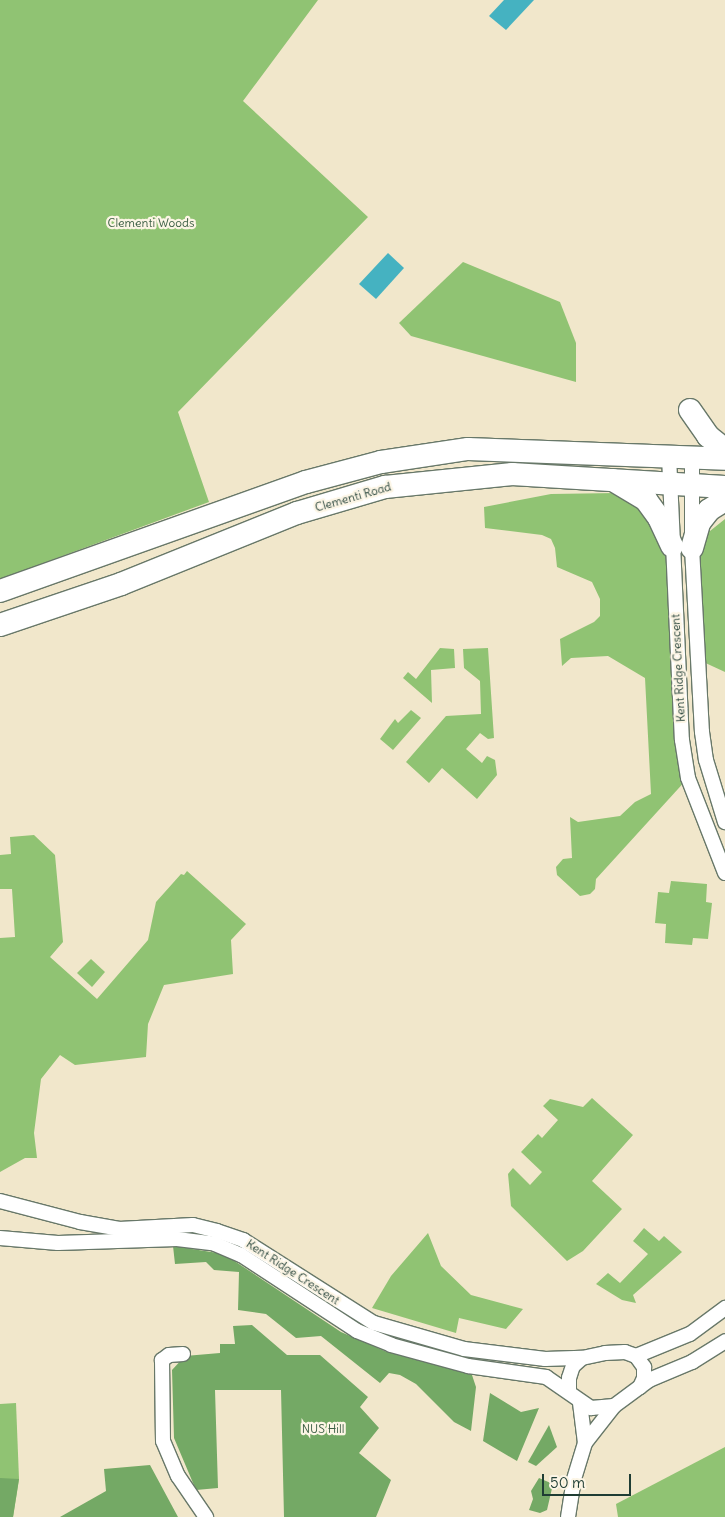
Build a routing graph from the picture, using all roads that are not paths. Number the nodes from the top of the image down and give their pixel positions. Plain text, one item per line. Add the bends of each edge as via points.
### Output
1 (690, 410) dead end
2 (725, 450) edge
3 (669, 456) junction
4 (692, 457) junction
5 (725, 459) edge
6 (612, 479) junction
7 (668, 483) junction
8 (693, 484) junction
9 (725, 487) edge
10 (725, 500) edge
11 (682, 547) junction
12 (0, 591) edge
13 (0, 625) edge
14 (700, 695) junction
15 (680, 696) junction
16 (681, 713) junction
17 (701, 714) junction
18 (706, 760) junction
19 (688, 778) junction
20 (725, 822) edge
21 (725, 873) edge
22 (0, 1201) edge
23 (0, 1238) edge
24 (725, 1308) edge
25 (725, 1341) edge
26 (183, 1354) dead end
27 (636, 1356) junction
28 (582, 1358) junction
29 (640, 1387) junction
30 (569, 1390) junction
31 (580, 1403) junction
32 (614, 1406) junction
33 (586, 1443) junction
34 (206, 1517) edge
35 (568, 1517) edge

1 - 2 main road via 708,436
3 - 4 main road, Clementi Road
3 - 7 street, Kent Ridge Crescent
3 - 12 main road, Clementi Road via 468,449 381,462 289,488
4 - 5 main road, Clementi Road
4 - 8 street, Kent Ridge Crescent
6 - 7 main road, Clementi Road
6 - 11 main road via 646,500
6 - 13 main road, Clementi Road via 512,474 385,487 297,513 120,584
7 - 8 main road, Clementi Road
7 - 11 street, Kent Ridge Crescent
8 - 9 main road, Clementi Road
8 - 11 street, Kent Ridge Crescent
10 - 11 main road via 708,510
11 - 14 street, Kent Ridge Crescent
11 - 15 street, Kent Ridge Crescent
14 - 15 street via 689,699
14 - 17 street, Kent Ridge Crescent
15 - 16 street, Kent Ridge Crescent
16 - 17 street via 690,710
16 - 19 street, Kent Ridge Crescent
17 - 18 street, Kent Ridge Crescent
18 - 19 street
18 - 20 street, Kent Ridge Crescent
19 - 21 street, Kent Ridge Crescent
22 - 28 street, Kent Ridge Crescent via 118,1229 193,1225 216,1231 243,1240 340,1303 384,1326 464,1349 545,1359
23 - 30 street, Kent Ridge Crescent via 58,1243 177,1239 215,1244 241,1255 357,1331 392,1345 468,1366 546,1377
24 - 27 street, Kent Ridge Crescent via 690,1334
25 - 29 street via 692,1362
26 - 34 street via 168,1355 162,1360 163,1441 178,1476
27 - 28 street, Kent Ridge Crescent via 625,1352
27 - 29 street via 644,1367
28 - 30 street via 573,1366
29 - 32 street
30 - 31 street, Kent Ridge Crescent
31 - 32 street via 591,1408
31 - 33 street
32 - 33 street
33 - 35 street via 574,1479

